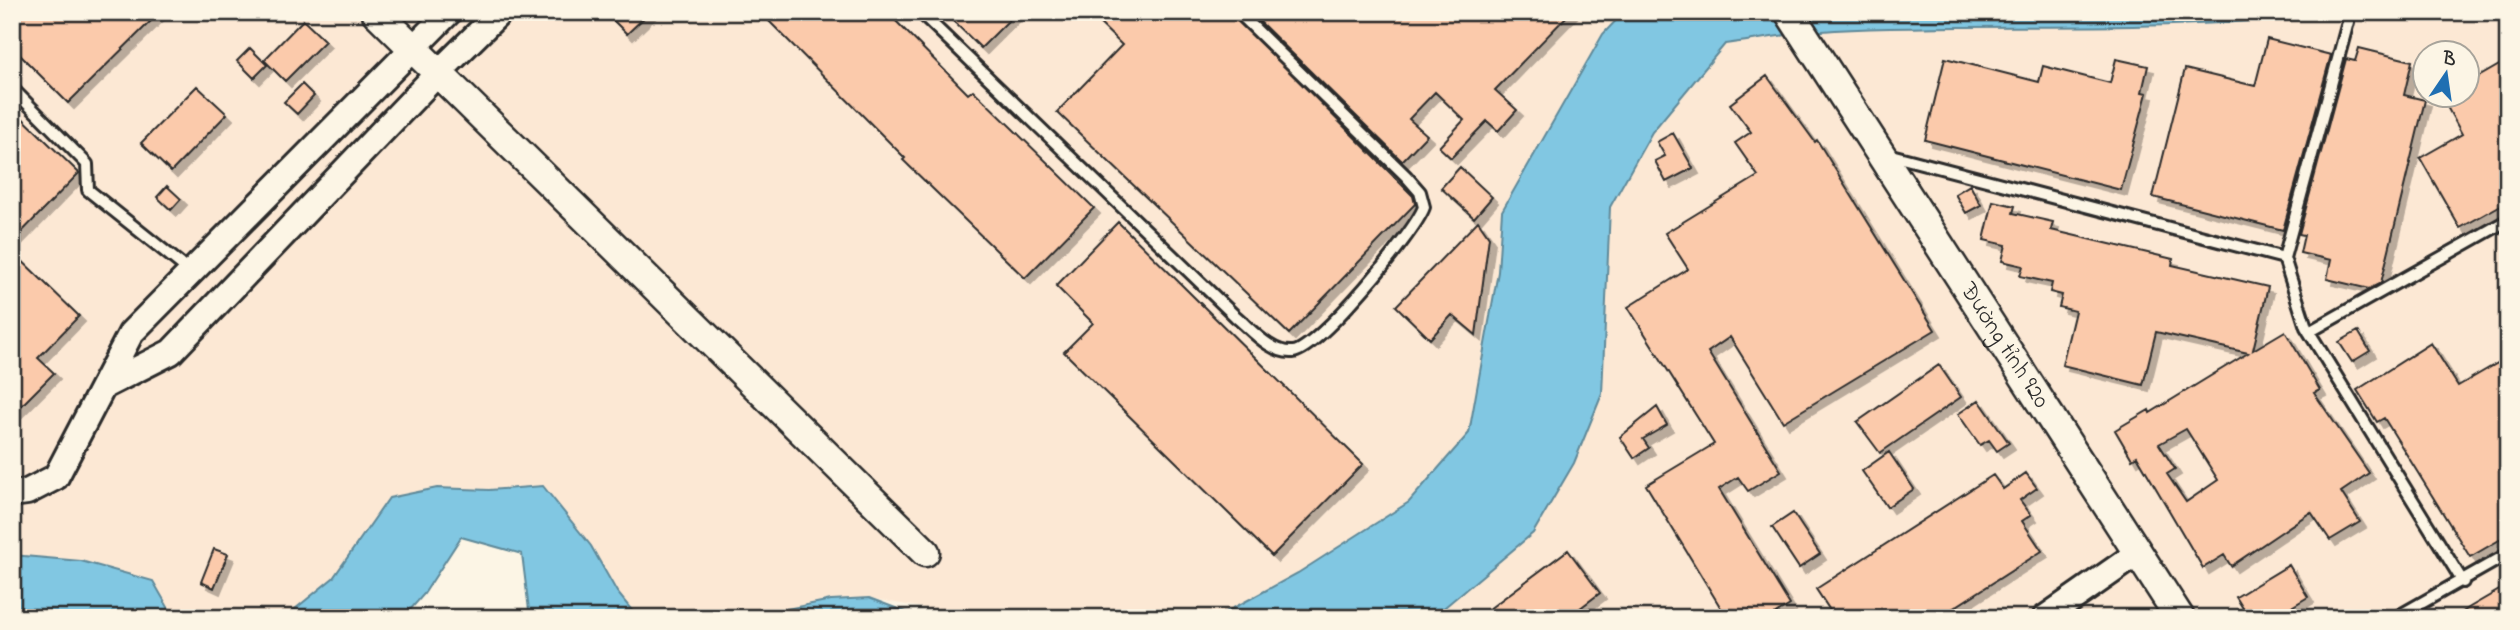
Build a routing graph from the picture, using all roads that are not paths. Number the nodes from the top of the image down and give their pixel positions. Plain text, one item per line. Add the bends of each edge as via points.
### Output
1 (376, 12) edge
2 (449, 12) edge
3 (500, 12) edge
4 (920, 12) edge
5 (1238, 12) edge
6 (1789, 12) edge
7 (2348, 22) dead end
8 (412, 48) junction
9 (438, 73) junction
10 (12, 88) edge
11 (1879, 152) junction
12 (2508, 220) edge
13 (2284, 258) junction
14 (192, 273) junction
15 (2309, 332) junction
16 (106, 386) junction
17 (12, 494) edge
18 (925, 552) dead end
19 (2138, 553) junction
20 (2508, 554) edge
21 (2463, 582) junction
22 (2046, 618) edge
23 (2180, 618) edge
24 (2395, 618) edge

1 - 8 main road
2 - 8 street
3 - 9 street
4 - 5 lane via 1235,316 1279,351 1301,351 1320,336 1402,242 1424,207 1420,192 1405,176
6 - 11 main road, Đường tỉnh 920
7 - 13 lane
8 - 9 main road
8 - 14 street
9 - 16 street via 171,352
9 - 18 main road
10 - 14 lane via 87,164 88,190
11 - 13 lane
11 - 19 main road, Đường tỉnh 920
12 - 15 lane
13 - 15 lane
14 - 16 street via 131,333
15 - 21 lane
16 - 17 street via 56,477 27,492
19 - 22 street
19 - 23 main road, Đường tỉnh 920
20 - 21 lane
21 - 24 lane

